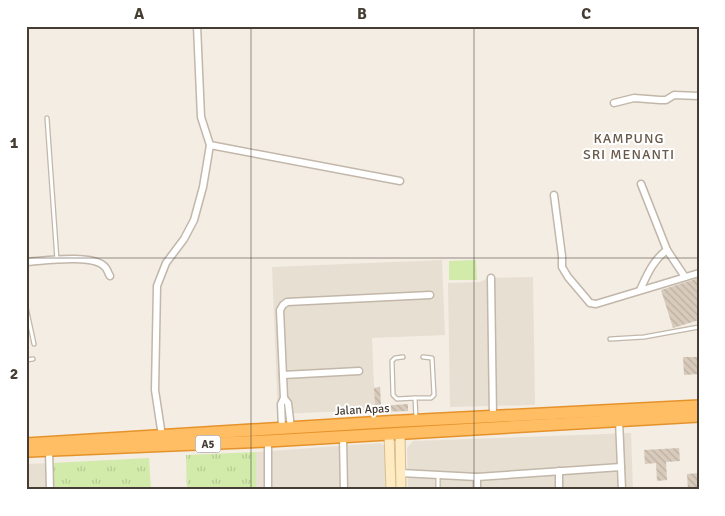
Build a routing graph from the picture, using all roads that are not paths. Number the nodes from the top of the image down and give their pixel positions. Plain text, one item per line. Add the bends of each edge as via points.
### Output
1 (197, 26) edge
2 (699, 96) edge
3 (614, 103) dead end
4 (48, 118) dead end
5 (210, 145) junction
6 (400, 181) dead end
7 (641, 184) dead end
8 (554, 195) dead end
9 (668, 250) junction
10 (57, 260) junction
11 (26, 262) edge
12 (699, 273) edge
13 (110, 276) dead end
14 (491, 278) dead end
15 (685, 278) junction
16 (640, 290) junction
17 (430, 295) dead end
18 (26, 307) edge
19 (699, 326) edge
20 (610, 339) dead end
21 (34, 344) dead end
22 (403, 357) dead end
23 (423, 357) dead end
24 (33, 359) dead end
25 (26, 360) edge
26 (359, 371) dead end
27 (283, 375) junction
28 (415, 398) junction
29 (699, 406) edge
30 (699, 416) edge
31 (493, 417) junction
32 (619, 420) junction
33 (416, 421) junction
34 (384, 422) junction
35 (287, 428) junction
36 (395, 434) junction
37 (162, 436) junction
38 (343, 437) junction
39 (268, 441) junction
40 (26, 444) edge
41 (49, 450) junction
42 (26, 451) edge
43 (621, 467) junction
44 (559, 471) junction
45 (401, 473) junction
46 (438, 475) junction
47 (477, 477) junction
48 (50, 490) edge
49 (268, 490) edge
50 (344, 490) edge
51 (391, 490) edge
52 (401, 490) edge
53 (438, 490) edge
54 (477, 490) edge
55 (559, 490) edge
56 (622, 490) edge

1 - 5 street via 201,118
2 - 3 street via 674,96 666,100 634,98
4 - 10 lane
5 - 6 street
5 - 37 street via 204,187 194,220 184,240 166,263 157,286 155,390
7 - 9 street
8 - 16 street via 562,267 590,304
9 - 15 street
9 - 16 street via 651,268
10 - 11 street
10 - 13 street via 96,262 105,266
12 - 15 street
14 - 31 street
15 - 16 street
17 - 27 street via 287,302 280,310
18 - 21 lane
19 - 20 lane via 650,336
22 - 28 lane via 392,361 393,395 397,399
23 - 28 lane via 432,358 434,395
24 - 25 lane
26 - 27 street
27 - 35 street via 284,398 281,404
28 - 33 lane
29 - 31 highway, Jalan Apas / A5
30 - 32 highway, Jalan Apas / A5
31 - 33 highway, Jalan Apas / A5
32 - 36 highway, Jalan Apas / A5
32 - 43 street
33 - 34 highway, Jalan Apas / A5
34 - 35 highway, Jalan Apas / A5
34 - 36 highway via 397,430
35 - 37 highway, Jalan Apas / A5
36 - 38 highway, Jalan Apas / A5
36 - 45 street
36 - 51 street
37 - 40 highway, Jalan Apas / A5
38 - 39 highway, Jalan Apas / A5
38 - 50 street
39 - 41 highway, Jalan Apas / A5
39 - 49 street
41 - 42 highway, Jalan Apas / A5
41 - 48 street
43 - 44 street
43 - 56 street
44 - 47 street
44 - 55 street
45 - 46 street
45 - 52 street
46 - 47 street
46 - 53 lane
47 - 54 street

